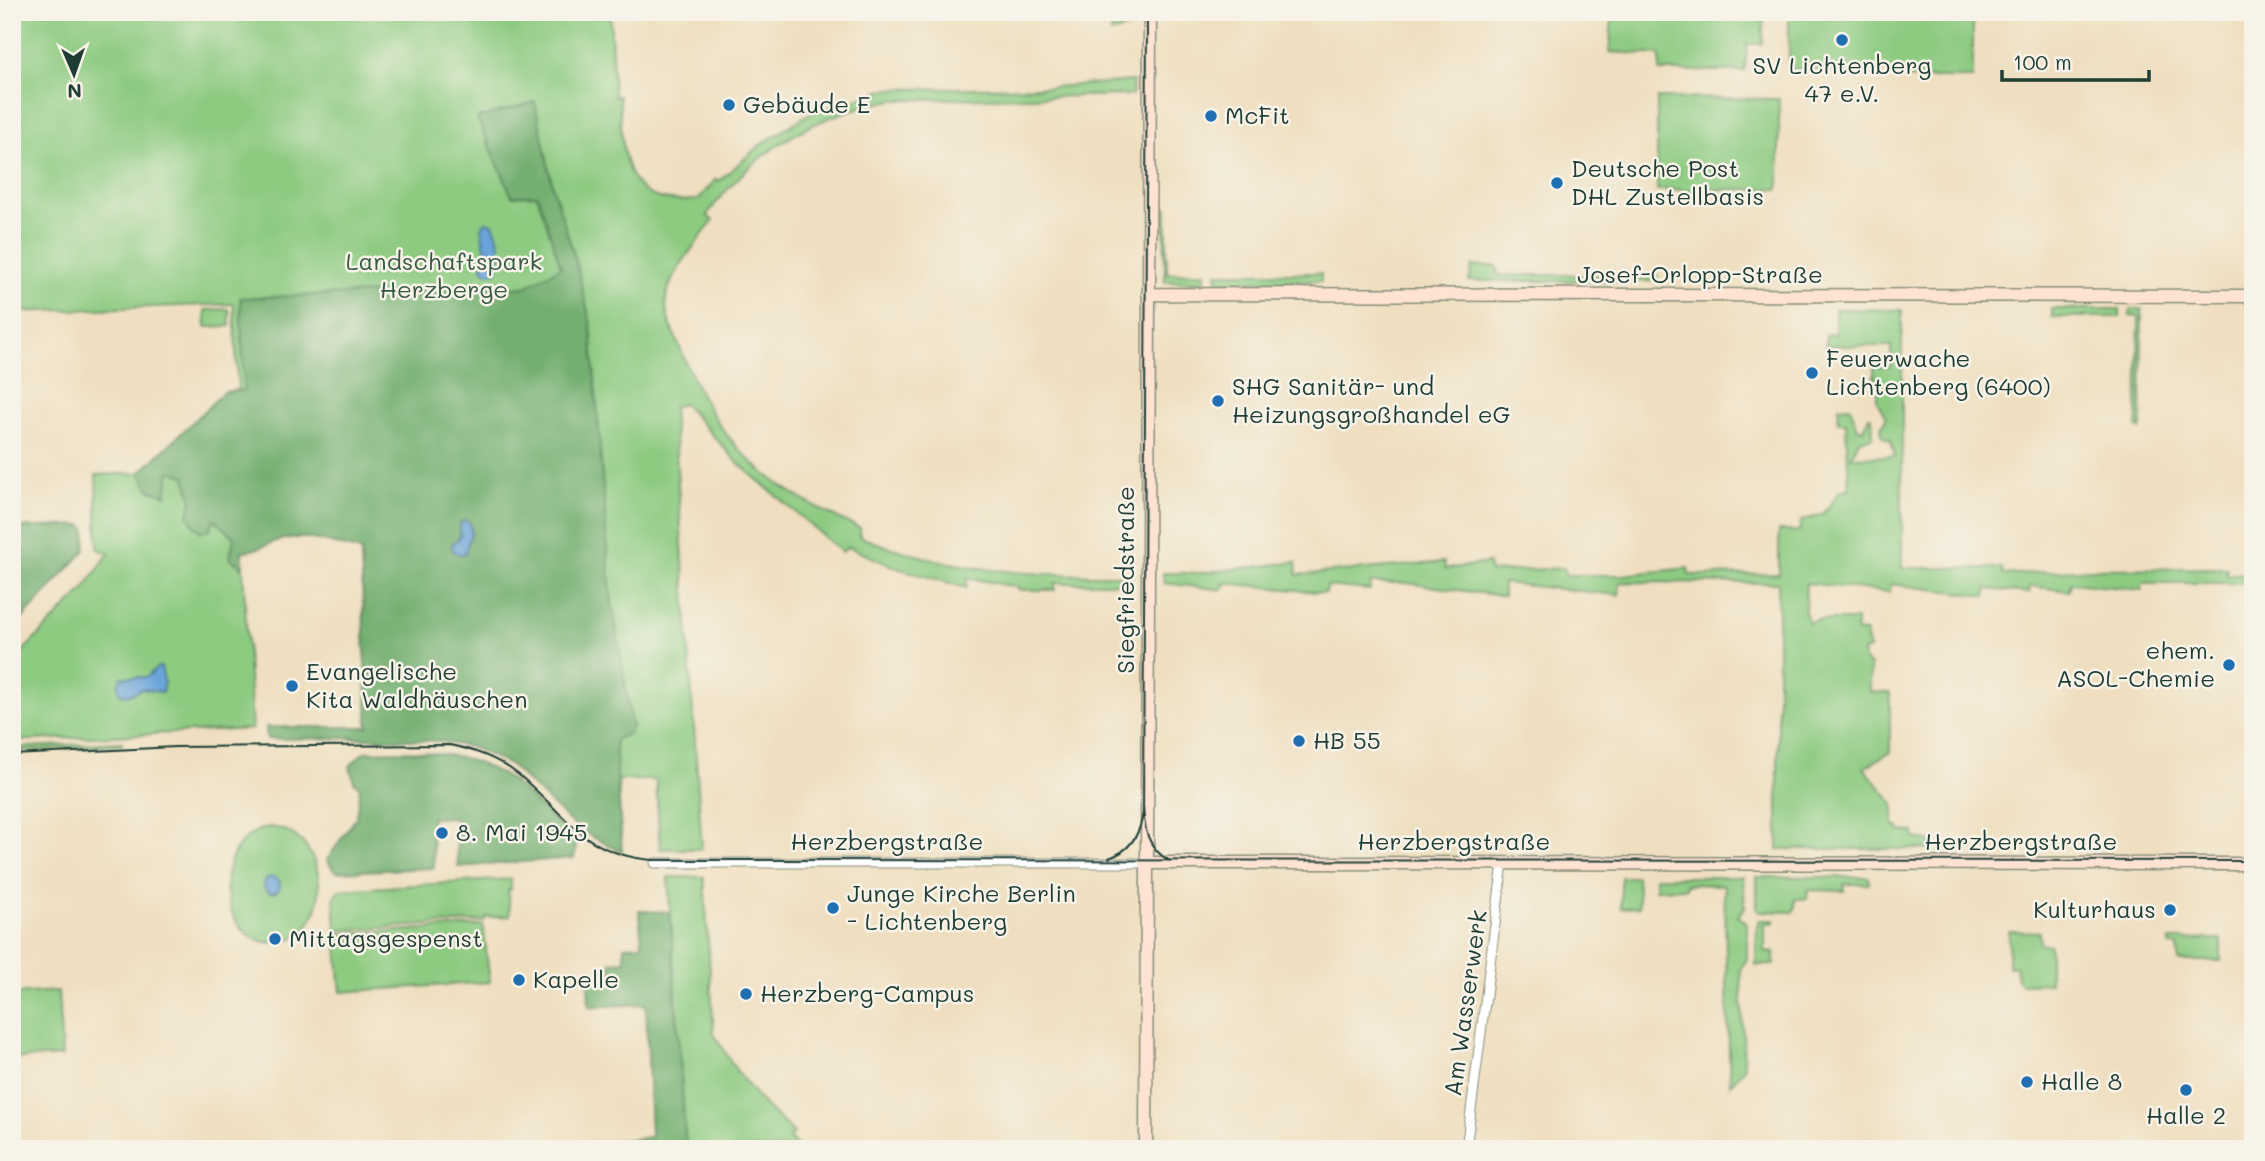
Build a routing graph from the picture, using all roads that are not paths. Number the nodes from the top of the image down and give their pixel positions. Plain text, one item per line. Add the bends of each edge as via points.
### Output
1 (1150, 12) edge
2 (1148, 294) junction
3 (2253, 296) edge
4 (655, 863) dead end
5 (1146, 863) junction
6 (1503, 863) junction
7 (2253, 864) edge
8 (1146, 1149) edge
9 (1466, 1149) edge

1 - 2 street, Siegfriedstraße
2 - 3 street, Josef-Orlopp-Straße
2 - 5 street, Siegfriedstraße
4 - 5 street, Herzbergstraße
5 - 6 street, Herzbergstraße
5 - 8 street, Siegfriedstraße
6 - 7 street, Herzbergstraße
6 - 9 street, Am Wasserwerk

